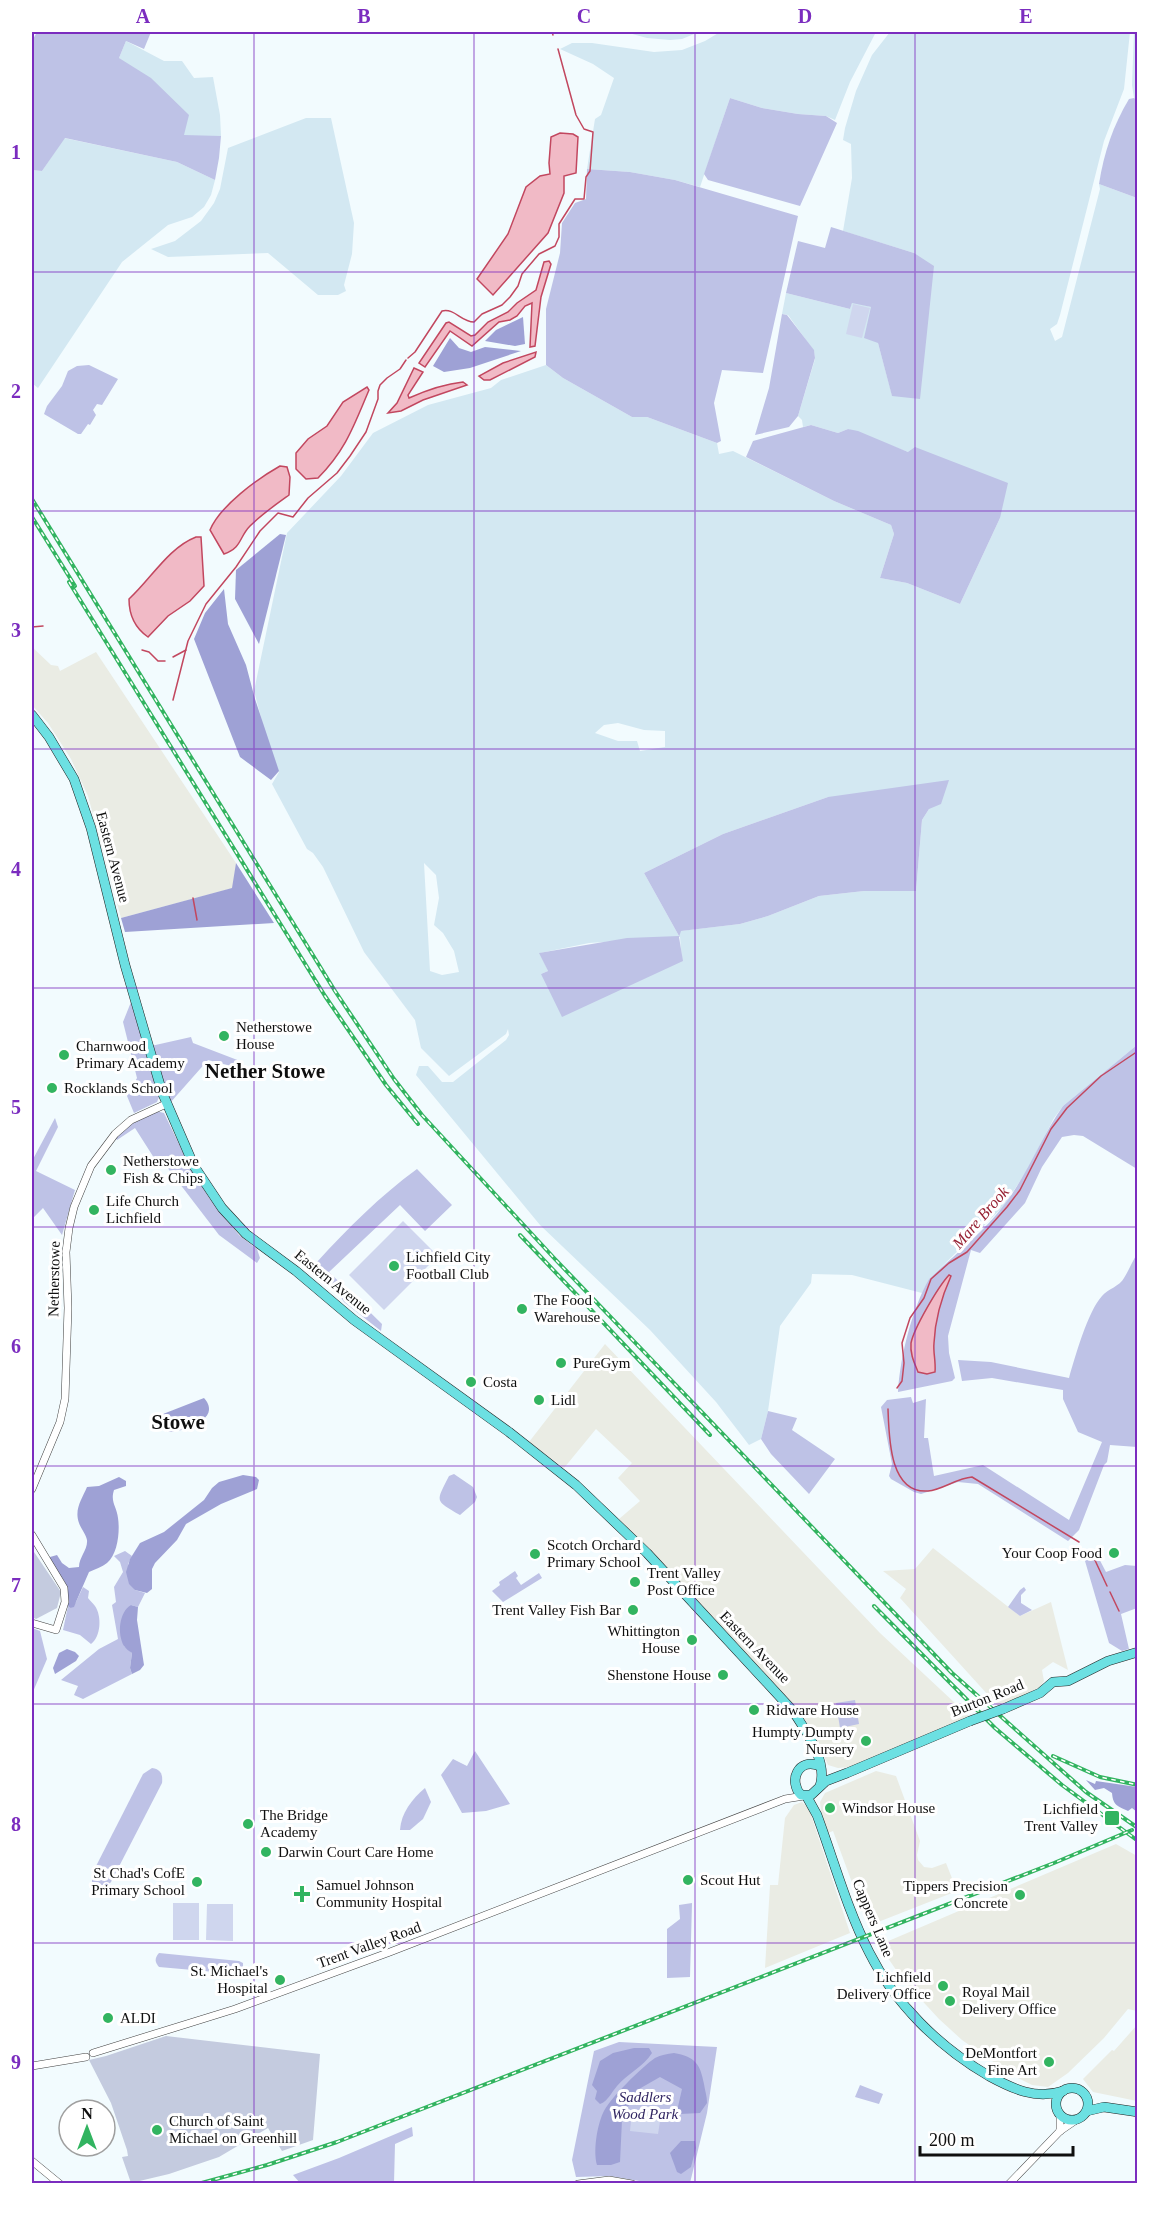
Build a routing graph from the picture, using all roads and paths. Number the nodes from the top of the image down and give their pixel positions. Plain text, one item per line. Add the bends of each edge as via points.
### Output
1 (32, 716) edge
2 (166, 1104) junction
3 (32, 1489) edge
4 (32, 1534) edge
5 (32, 1623) edge
6 (1137, 1652) edge
7 (812, 1742) junction
8 (804, 1764) junction
9 (821, 1768) junction
10 (847, 1773) junction
11 (795, 1784) junction
12 (819, 1788) junction
13 (805, 1797) junction
14 (785, 1799) junction
15 (816, 1815) junction
16 (32, 2066) edge
17 (1007, 2085) junction
18 (1062, 2091) junction
19 (1083, 2092) junction
20 (1104, 2107) junction
21 (1087, 2111) junction
22 (1137, 2112) edge
23 (1059, 2113) junction
24 (1076, 2120) junction
25 (1060, 2131) junction
26 (32, 2161) edge
27 (60, 2184) edge
28 (578, 2184) edge
29 (632, 2184) edge
30 (1009, 2184) edge

1 - 2 highway, Eastern Avenue via 74,779 91,828 125,965
2 - 3 street, Netherstowe via 131,1120 115,1134 91,1166 74,1207 66,1252 65,1399 60,1422
2 - 7 highway, Eastern Avenue via 200,1177 229,1218 354,1320 576,1485 647,1553 785,1700
4 - 5 street via 64,1588 65,1602 56,1630
6 - 10 highway, Burton Road, bridge via 1077,1677 1053,1682 1003,1709
7 - 8 highway
7 - 9 highway, Eastern Avenue
8 - 9 highway
8 - 11 highway via 798,1770
9 - 10 highway
9 - 12 highway
10 - 12 highway, Burton Road
11 - 13 highway
11 - 14 street
12 - 13 highway
12 - 15 highway, Cappers Lane
13 - 14 street, Trent Valley Road
13 - 15 highway, Cappers Lane
14 - 16 street, Trent Valley Road via 235,2008 89,2055
15 - 17 highway, Cappers Lane via 860,1932 890,1988 946,2046
17 - 18 highway, Cappers Lane via 1037,2096
17 - 23 highway, Cappers Lane
18 - 19 highway via 1073,2088
18 - 23 highway via 1056,2099
19 - 20 highway
19 - 21 highway via 1088,2101
20 - 21 highway
20 - 22 highway
21 - 24 highway
23 - 24 highway via 1068,2120
23 - 25 street
24 - 25 street
25 - 30 street
26 - 27 street
28 - 29 street via 609,2180

